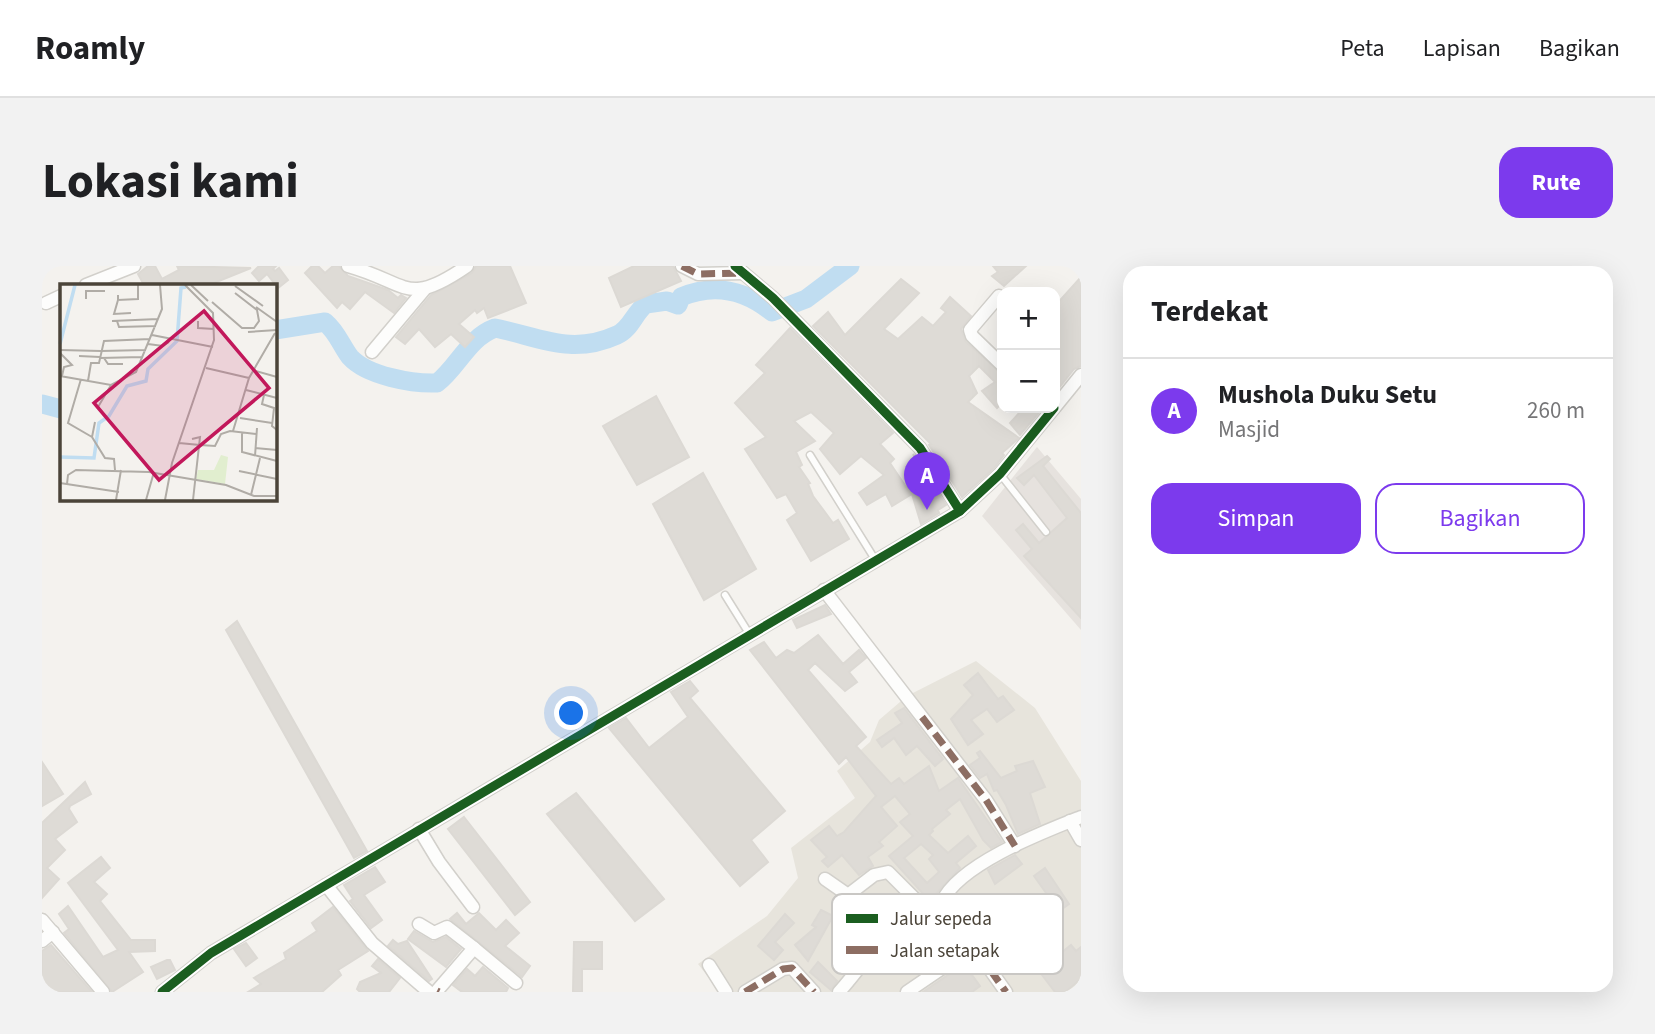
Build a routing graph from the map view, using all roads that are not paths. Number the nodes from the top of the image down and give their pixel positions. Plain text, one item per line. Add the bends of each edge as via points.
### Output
1 (134, 266) edge
2 (348, 266) edge
3 (467, 266) edge
4 (682, 266) edge
5 (739, 269) edge
6 (89, 284) edge
7 (425, 290) junction
8 (60, 296) edge
9 (997, 298) edge
10 (46, 303) dead end
11 (372, 352) dead end
12 (997, 360) edge
13 (1081, 375) edge
14 (1060, 399) edge
15 (1048, 413) edge
16 (810, 455) dead end
17 (1000, 474) junction
18 (960, 511) junction
19 (1046, 531) dead end
20 (876, 561) junction
21 (824, 590) junction
22 (725, 595) dead end
23 (750, 635) junction
24 (1075, 819) edge
25 (419, 829) junction
26 (1080, 838) edge
27 (1015, 846) junction
28 (825, 879) dead end
29 (327, 885) junction
30 (847, 894) edge
31 (849, 894) edge
32 (910, 894) edge
33 (945, 894) edge
34 (473, 907) dead end
35 (42, 920) edge
36 (419, 924) dead end
37 (53, 932) junction
38 (42, 940) edge
39 (474, 948) junction
40 (709, 965) dead end
41 (853, 974) edge
42 (931, 974) edge
43 (993, 974) edge
44 (516, 982) dead end
45 (103, 992) edge
46 (162, 992) edge
47 (435, 992) edge
48 (726, 992) edge
49 (745, 992) edge
50 (814, 992) edge
51 (839, 992) edge
52 (907, 992) edge
53 (1006, 992) edge

1 - 6 street
2 - 7 street via 407,289
3 - 7 street
4 - 5 street via 698,274
5 - 18 street via 774,298 920,448
7 - 11 street
8 - 10 street
9 - 12 street via 970,330
13 - 14 street
15 - 17 street
16 - 20 lane
17 - 18 street
17 - 19 lane
18 - 20 street
20 - 21 street
21 - 23 street
21 - 27 street via 986,800
22 - 23 lane
23 - 25 street
24 - 26 street
24 - 27 street
25 - 29 street
25 - 34 street
27 - 33 street via 962,878
28 - 30 street
29 - 46 street via 198,961
29 - 47 street via 372,943
31 - 32 street via 874,875 888,872
35 - 37 street
36 - 39 street via 434,933 447,927
37 - 38 street
37 - 45 street
39 - 44 street
39 - 47 street
40 - 48 street
41 - 51 street
42 - 52 street
43 - 53 street
49 - 50 street via 792,968

